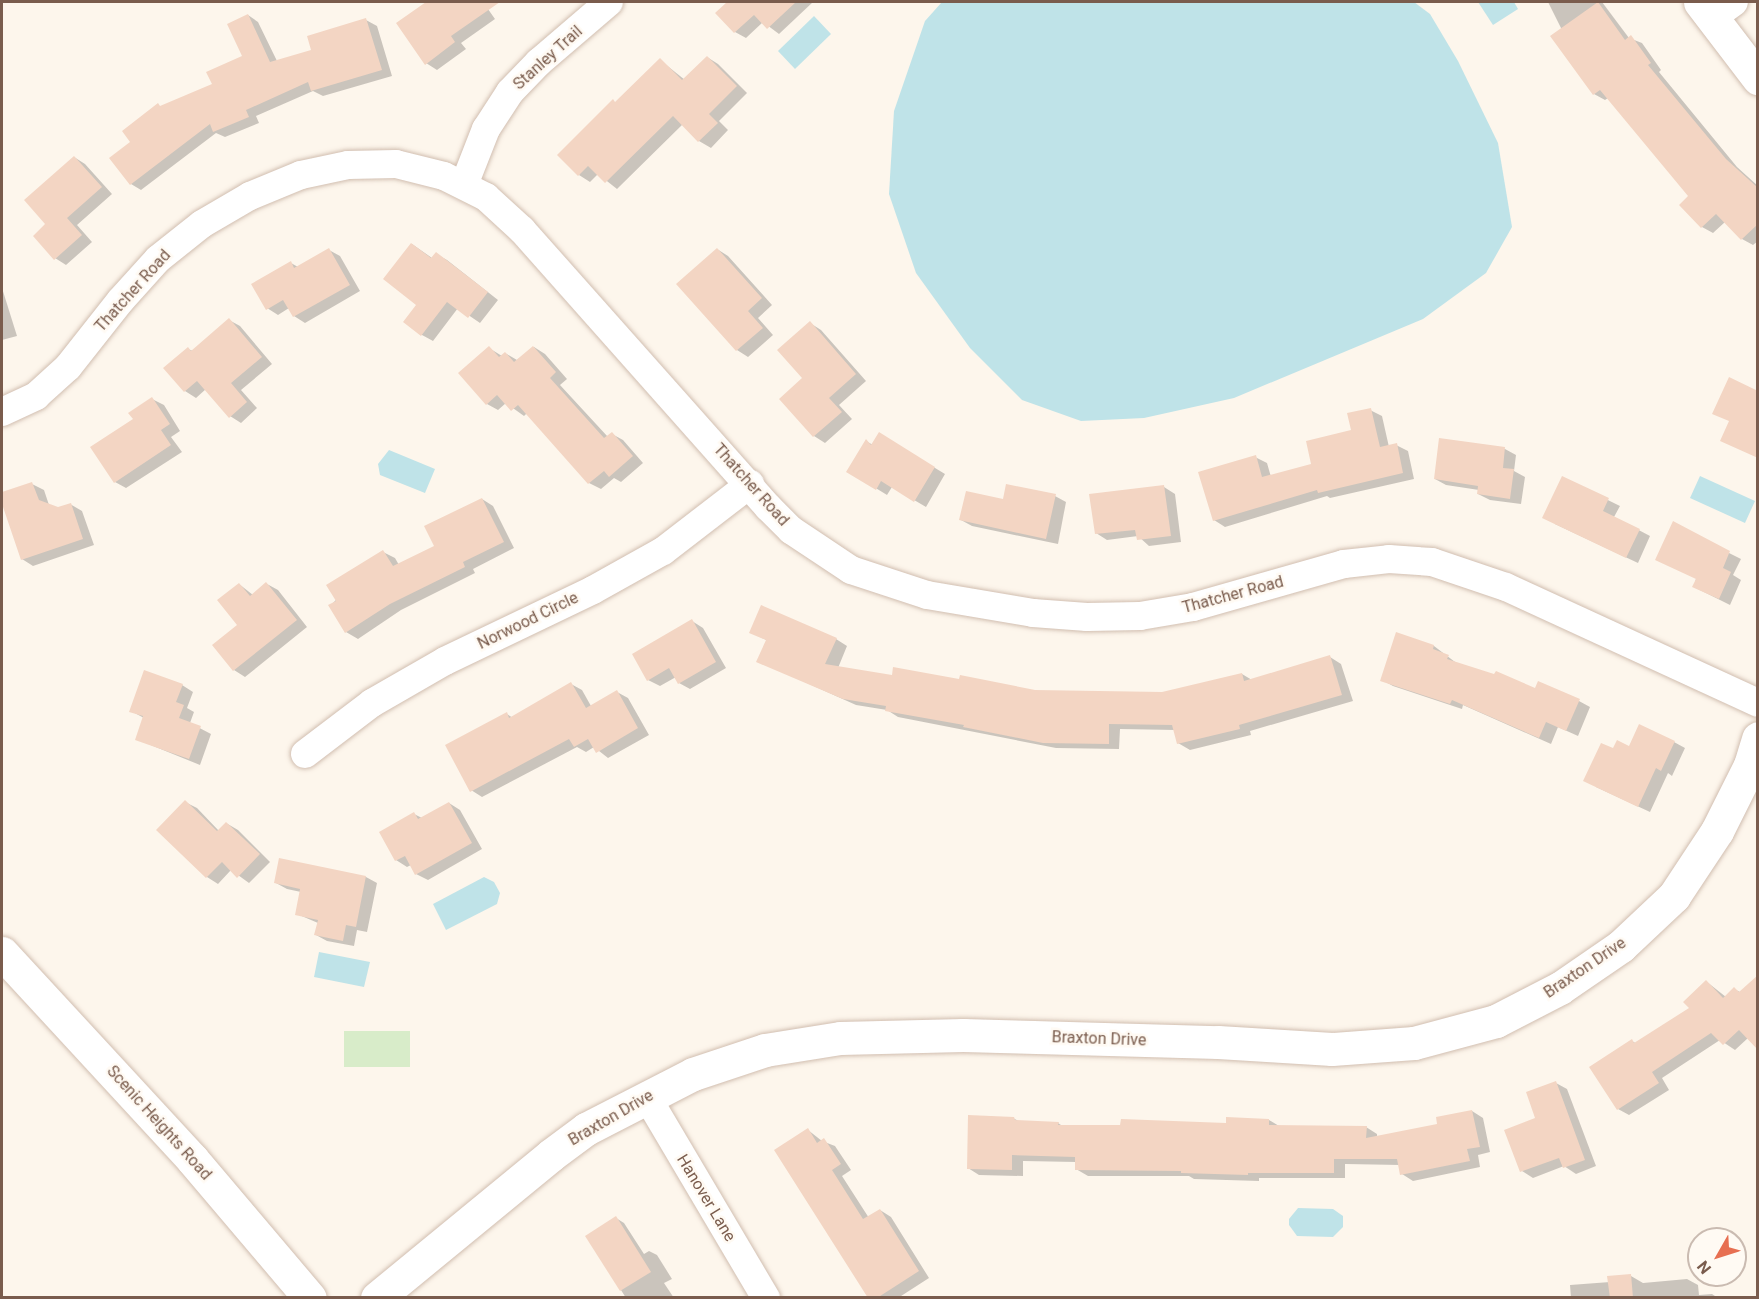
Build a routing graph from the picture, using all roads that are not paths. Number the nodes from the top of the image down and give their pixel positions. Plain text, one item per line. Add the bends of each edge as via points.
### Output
1 (609, 2) edge
2 (1715, 7) edge
3 (1758, 78) edge
4 (464, 185) junction
5 (2, 412) edge
6 (750, 484) junction
7 (1758, 703) edge
8 (1758, 738) edge
9 (304, 754) dead end
10 (2, 953) edge
11 (647, 1097) junction
12 (310, 1298) edge
13 (377, 1298) edge
14 (766, 1298) edge

1 - 4 street, Stanley Trail via 538,62 510,92 486,129
2 - 3 street
4 - 5 street, Thatcher Road via 396,164 348,165 301,175 250,196 202,224 158,260 68,367 36,396
4 - 6 street, Thatcher Road via 486,197 522,230
6 - 7 street, Thatcher Road via 791,530 817,550 851,570 927,595 1033,613 1140,616 1193,607 1344,564 1389,559 1432,562 1506,587
6 - 9 street, Norwood Circle via 663,551 593,590 435,667 372,703
8 - 11 street, Braxton Drive via 1750,765 1717,831 1674,896 1621,946 1560,988 1496,1022 1414,1043 1332,1049 963,1035 840,1038 765,1050 693,1074
10 - 12 street, Scenic Heights Road via 192,1159
11 - 13 street, Braxton Drive via 586,1129 551,1155
11 - 14 street, Hanover Lane

